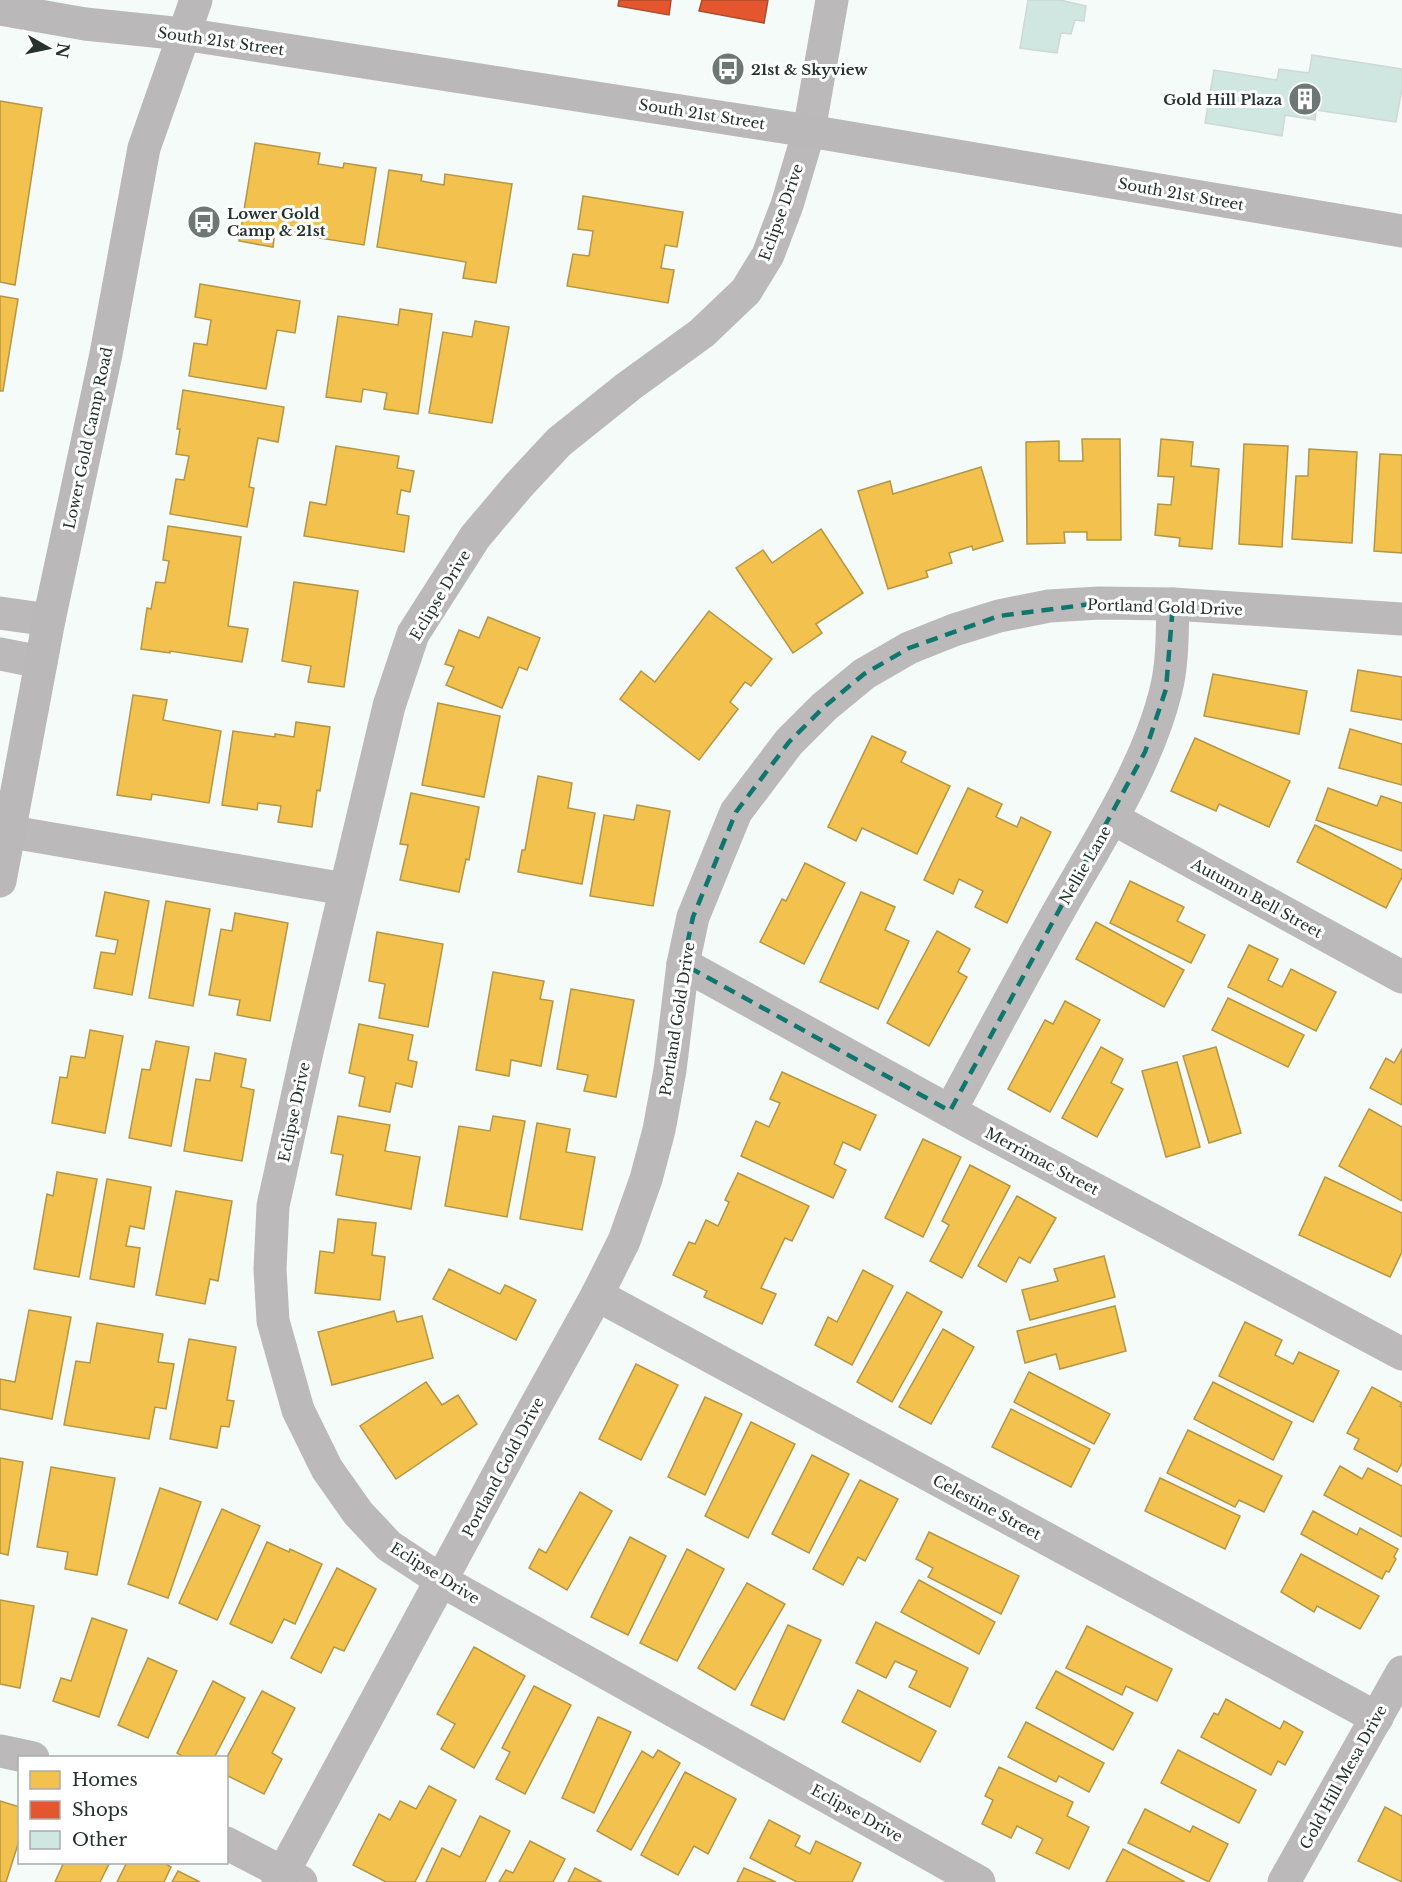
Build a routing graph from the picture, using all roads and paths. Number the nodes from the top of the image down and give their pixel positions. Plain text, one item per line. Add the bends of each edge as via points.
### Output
1 (196, 0) edge
2 (832, 0) edge
3 (0, 9) edge
4 (183, 34) junction
5 (809, 131) junction
6 (1402, 231) edge
7 (1173, 604) junction
8 (0, 613) edge
9 (1402, 619) edge
10 (49, 620) junction
11 (0, 654) edge
12 (41, 662) junction
13 (1112, 818) junction
14 (5, 830) edge
15 (0, 881) edge
16 (345, 889) junction
17 (683, 964) junction
18 (1402, 977) edge
19 (950, 1111) junction
20 (597, 1295) junction
21 (1402, 1354) edge
22 (442, 1581) junction
23 (1402, 1672) edge
24 (1377, 1718) junction
25 (0, 1752) edge
26 (22, 1756) edge
27 (228, 1844) edge
28 (288, 1879) edge
29 (979, 1882) edge
30 (1284, 1882) edge

1 - 4 main road, Lower Gold Camp Road
2 - 5 street, Eclipse Drive
3 - 4 main road, South 21st Street via 85,24
4 - 5 main road, South 21st Street
4 - 10 main road, Lower Gold Camp Road via 144,148 106,354
5 - 6 main road, South 21st Street
5 - 16 street, Eclipse Drive via 768,255 746,291 702,333 559,442 475,537 413,634 389,706
7 - 9 street, Portland Gold Drive
7 - 13 street, Nellie Lane via 1171,657 1158,719
7 - 17 street, Portland Gold Drive via 1089,603 999,616 909,648 864,674 789,742 736,812 693,917
8 - 10 street
10 - 12 main road, Lower Gold Camp Road
11 - 12 street
12 - 14 main road, Lower Gold Camp Road
13 - 18 street, Autumn Bell Street
13 - 19 street, Nellie Lane
14 - 15 main road, Lower Gold Camp Road
14 - 16 street
16 - 22 street, Eclipse Drive via 273,1206 273,1321 298,1410 327,1469 358,1513 389,1546
17 - 19 street, Merrimac Street
17 - 20 street, Portland Gold Drive via 670,1070 646,1179 624,1241
19 - 21 street, Merrimac Street
20 - 22 street, Portland Gold Drive
20 - 24 street, Celestine Street
22 - 28 street, Portland Gold Drive
22 - 29 street, Eclipse Drive
23 - 24 street, Gold Hill Mesa Drive
24 - 30 street, Gold Hill Mesa Drive
25 - 26 street
27 - 28 street

